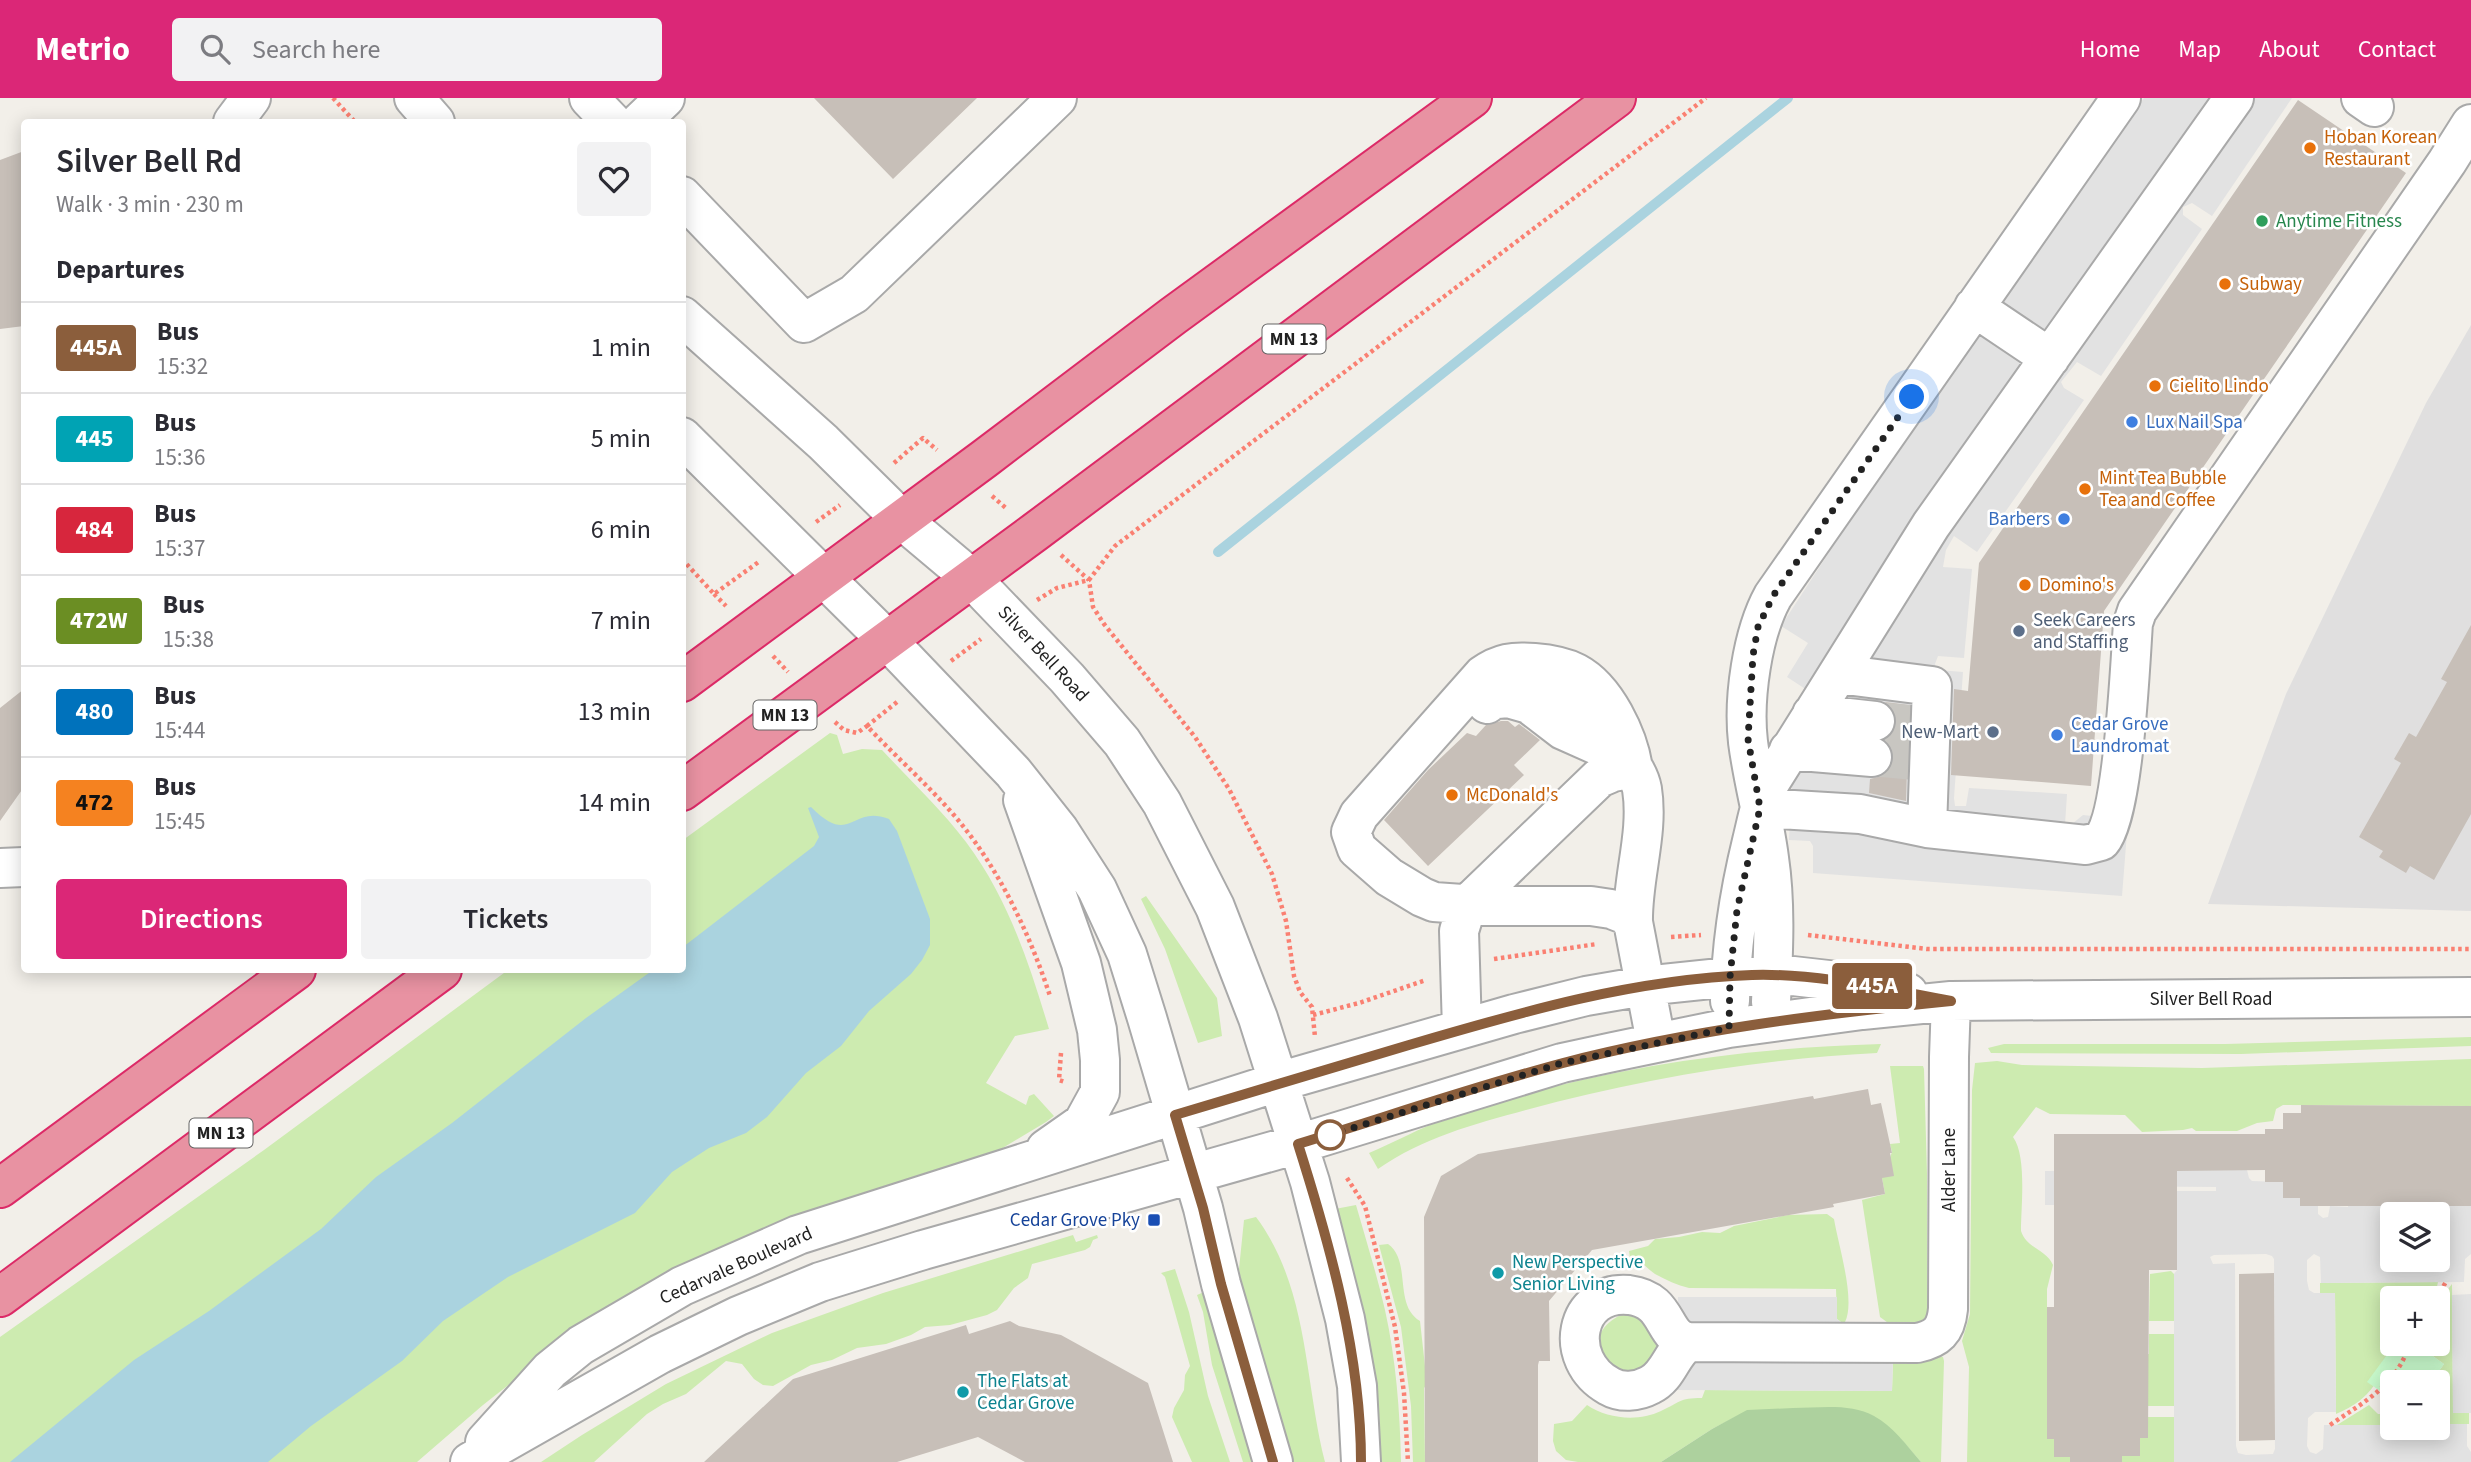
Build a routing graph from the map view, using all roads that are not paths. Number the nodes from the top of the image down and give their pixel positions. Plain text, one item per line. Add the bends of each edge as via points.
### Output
1 (251, 98) edge
2 (414, 98) edge
3 (589, 98) edge
4 (665, 98) edge
5 (1057, 98) edge
6 (1472, 98) edge
7 (1616, 98) edge
8 (2121, 98) edge
9 (2234, 98) edge
10 (235, 119) edge
11 (432, 119) edge
12 (609, 119) edge
13 (643, 119) edge
14 (2471, 124) edge
15 (686, 200) edge
16 (1974, 307) junction
17 (686, 320) edge
18 (2050, 358) junction
19 (686, 442) edge
20 (902, 520) junction
21 (822, 577) junction
22 (971, 578) junction
23 (887, 640) junction
24 (1838, 674) junction
25 (686, 679) edge
26 (1812, 714) junction
27 (1790, 750) junction
28 (1633, 768) junction
29 (1013, 772) junction
30 (686, 788) edge
31 (1760, 808) junction
32 (1927, 828) junction
33 (21, 867) edge
34 (0, 868) edge
35 (1467, 905) junction
36 (1633, 922) junction
37 (292, 973) edge
38 (438, 973) edge
39 (1772, 976) junction
40 (1730, 977) junction
41 (1644, 986) junction
42 (2471, 997) edge
43 (1951, 1001) junction
44 (1771, 1023) junction
45 (1729, 1028) junction
46 (1462, 1029) junction
47 (1656, 1042) junction
48 (1279, 1082) junction
49 (1175, 1115) junction
50 (1315, 1139) junction
51 (1019, 1166) junction
52 (1192, 1173) junction
53 (0, 1188) edge
54 (0, 1297) edge
55 (1688, 1342) dead end
56 (469, 1462) edge
57 (1273, 1462) edge
58 (1361, 1462) edge

1 - 10 street
2 - 11 street
3 - 12 street
4 - 13 street
5 - 15 street via 854,294 804,323
6 - 20 highway
7 - 22 highway, MN 13
8 - 16 street
9 - 18 street
14 - 32 street via 2137,611 2119,782 2106,836 2095,845 2086,845
16 - 18 street
16 - 31 street via 1773,596 1758,627 1748,739
17 - 20 street, Silver Bell Road
18 - 24 street via 1931,525
19 - 21 street
20 - 21 highway
20 - 22 street, Silver Bell Road
21 - 23 street
21 - 25 highway
22 - 23 highway, MN 13
22 - 48 street, Silver Bell Road via 1122,742 1162,803 1215,907
23 - 29 street
23 - 30 highway, MN 13
24 - 26 street
24 - 32 street via 1932,686 1924,744
26 - 27 street
26 - 27 street via 1874,739
27 - 31 street
28 - 35 street via 1599,778
28 - 35 street via 1608,750 1563,730 1529,704 1498,699 1478,710 1375,812 1368,830 1403,877 1441,901
28 - 35 street via 1623,730 1587,680 1574,672 1519,662 1494,667 1483,676 1359,815 1351,832 1357,849 1407,889 1434,902
28 - 36 street via 1643,793
29 - 49 street via 1059,830 1102,900 1127,954
29 - 51 street via 1081,963 1100,1060 1100,1092 1083,1123
31 - 32 street via 1860,814
31 - 39 street via 1770,859
31 - 40 street via 1741,888
33 - 34 street
35 - 36 street via 1591,906 1611,909
35 - 46 street via 1459,931
36 - 41 street
37 - 53 highway
38 - 54 highway, MN 13
39 - 40 street, Silver Bell Road
39 - 43 street, Silver Bell Road via 1846,982
39 - 44 street
40 - 41 street, Silver Bell Road
40 - 45 street
41 - 46 street, Silver Bell Road via 1586,996
41 - 47 street
42 - 43 street, Silver Bell Road
43 - 44 street, Silver Bell Road
43 - 55 street, Alder Lane via 1945,1327 1938,1336 1917,1343
44 - 45 street, Silver Bell Road
45 - 47 street, Silver Bell Road
46 - 48 street, Silver Bell Road
47 - 50 street, Silver Bell Road via 1562,1063
48 - 49 street, Silver Bell Road
48 - 50 street, Silver Bell Road
49 - 51 street, Cedarvale Boulevard
49 - 52 street
50 - 52 street, Silver Bell Road
50 - 58 street via 1357,1387
51 - 56 street, Cedarvale Boulevard via 798,1235 682,1286 581,1345 550,1370
52 - 56 street, Cedarvale Boulevard via 820,1282 660,1354
52 - 57 street

